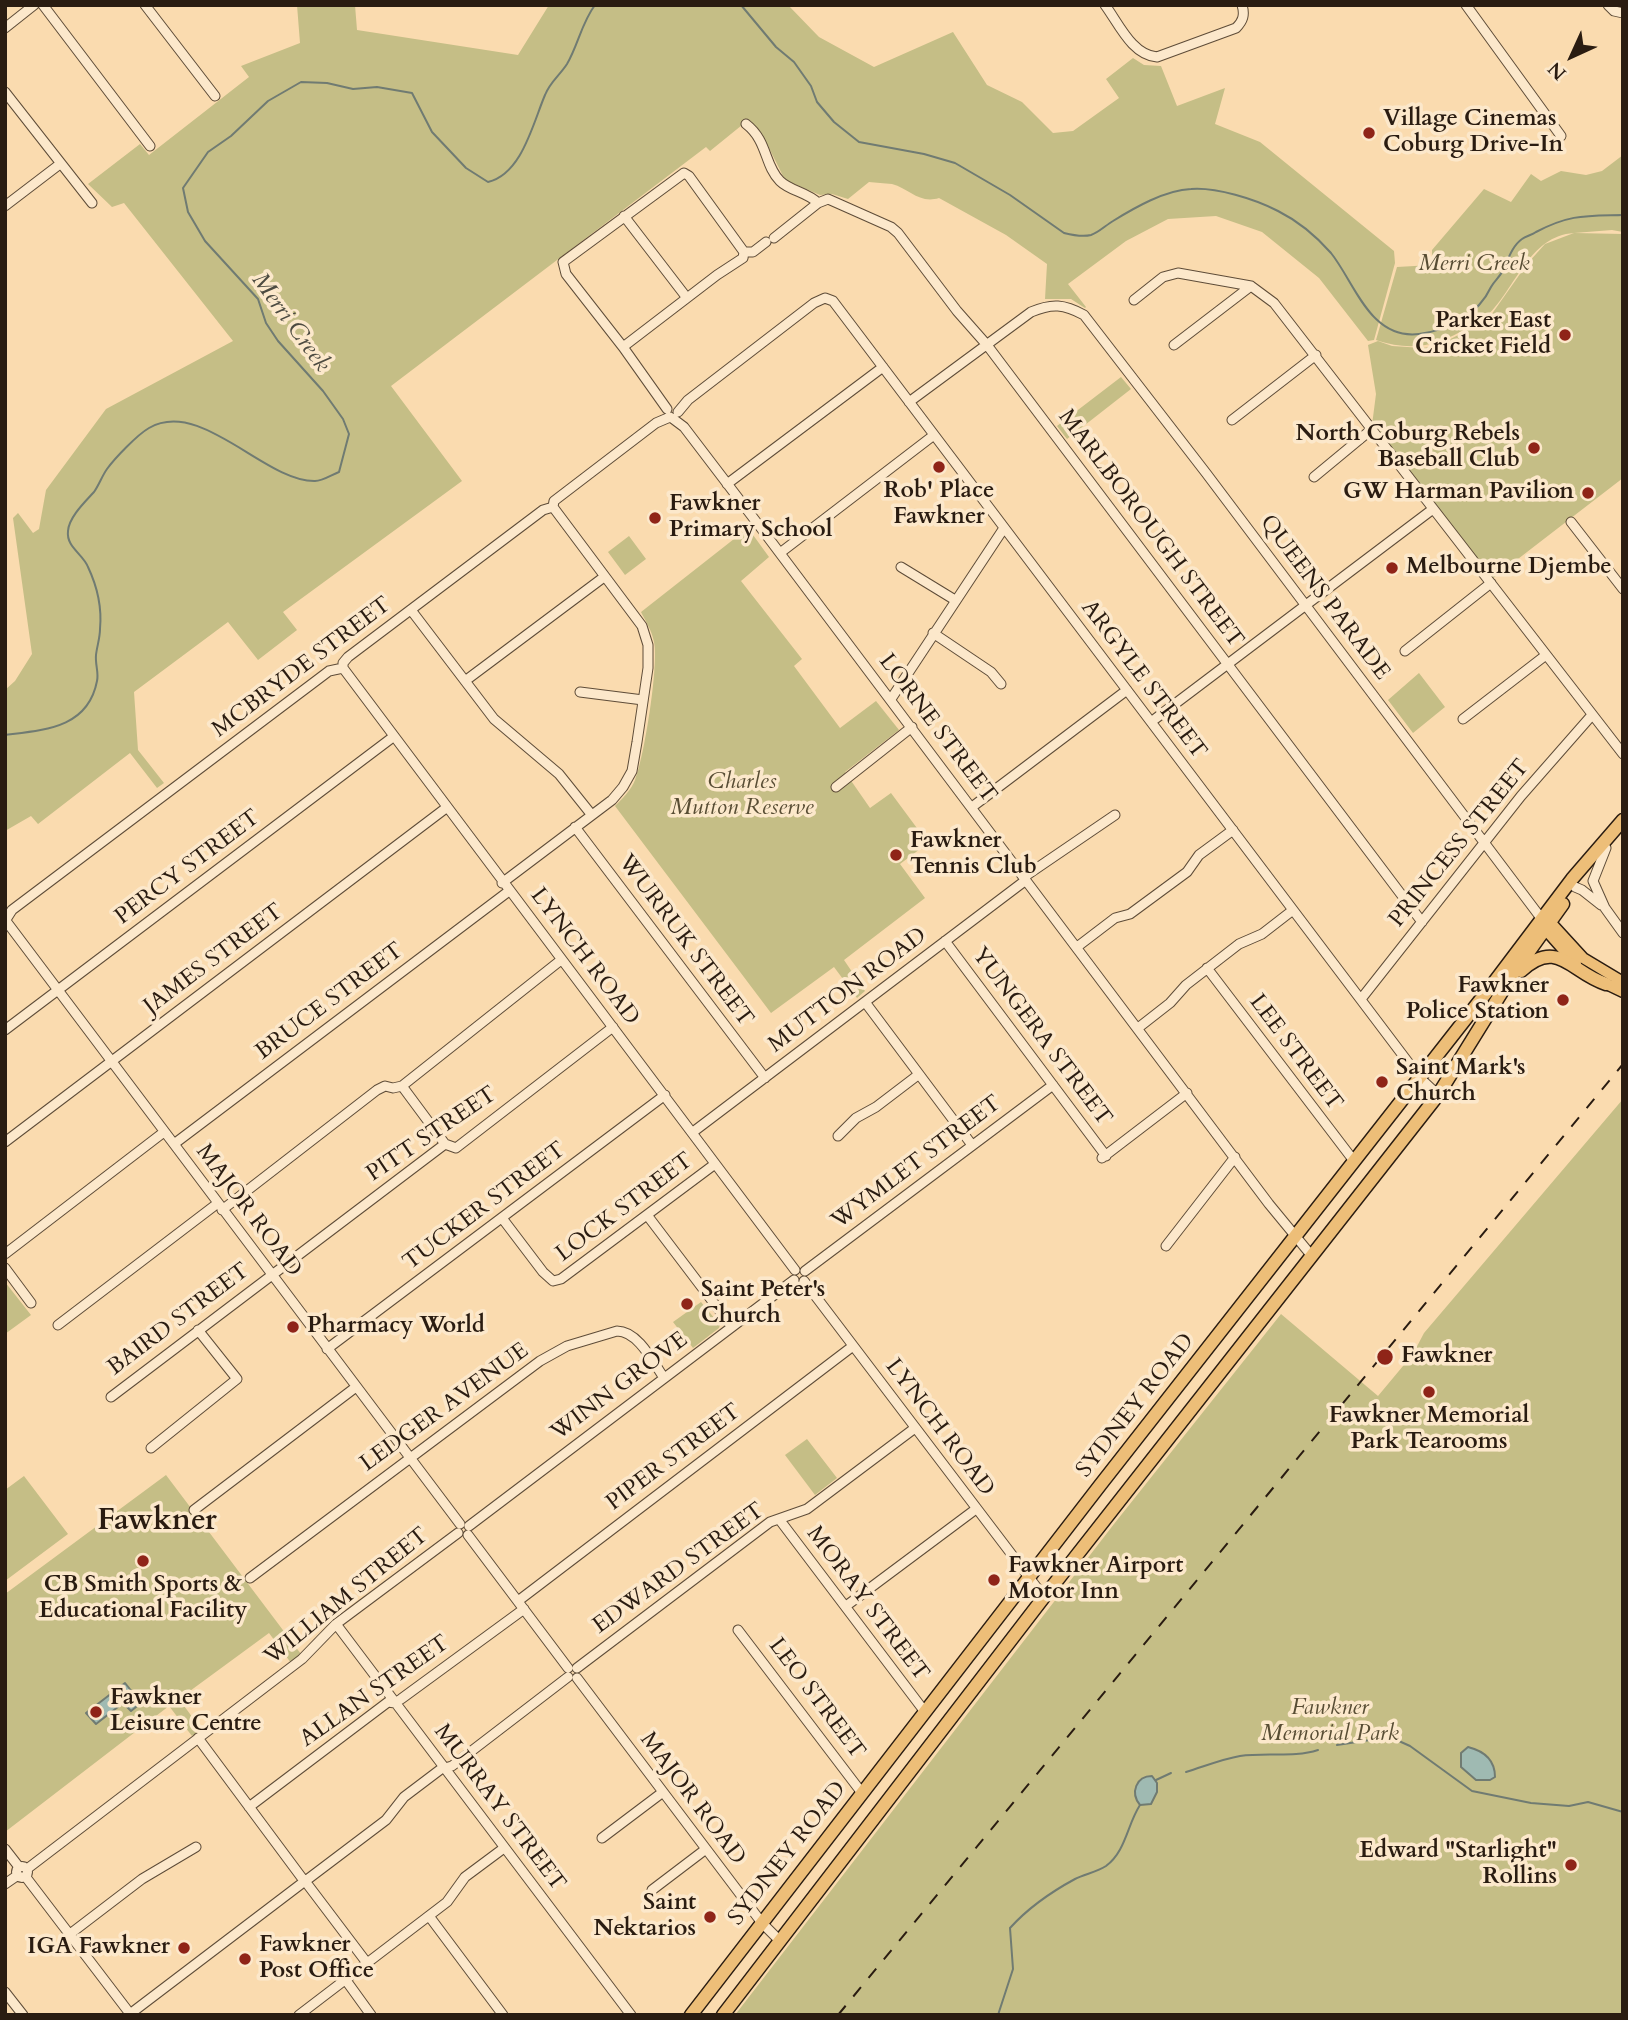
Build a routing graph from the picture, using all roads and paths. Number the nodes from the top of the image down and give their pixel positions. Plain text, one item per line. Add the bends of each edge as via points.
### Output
1 (34, 5) edge
2 (43, 5) edge
3 (145, 5) edge
4 (1105, 5) edge
5 (1242, 5) edge
6 (1466, 5) edge
7 (1608, 5) edge
8 (1622, 15) edge
9 (5, 28) edge
10 (5, 92) edge
11 (215, 96) dead end
12 (746, 124) dead end
13 (1561, 136) dead end
14 (150, 146) dead end
15 (61, 164) junction
16 (92, 203) dead end
17 (818, 203) junction
18 (5, 206) edge
19 (624, 216) junction
20 (744, 252) junction
21 (1251, 286) junction
22 (687, 298) junction
23 (1134, 300) dead end
24 (814, 303) joint
25 (987, 345) junction
26 (1174, 345) dead end
27 (623, 347) junction
28 (1316, 355) junction
29 (883, 367) junction
30 (909, 402) junction
31 (672, 412) junction
32 (1232, 420) dead end
33 (1372, 429) junction
34 (934, 435) junction
35 (1314, 477) dead end
36 (727, 484) junction
37 (553, 507) junction
38 (1433, 509) junction
39 (1571, 522) dead end
40 (1004, 528) junction
41 (780, 553) junction
42 (901, 567) dead end
43 (604, 577) junction
44 (1491, 583) junction
45 (1623, 589) edge
46 (956, 600) junction
47 (1306, 606) junction
48 (411, 610) junction
49 (933, 633) junction
50 (1405, 651) dead end
51 (1546, 655) junction
52 (1228, 665) junction
53 (343, 668) junction
54 (466, 681) junction
55 (1001, 684) dead end
56 (1127, 690) junction
57 (580, 692) dead end
58 (891, 699) junction
59 (643, 700) junction
60 (1592, 715) junction
61 (1463, 719) dead end
62 (1152, 722) junction
63 (912, 727) junction
64 (393, 737) junction
65 (1623, 754) edge
66 (836, 787) dead end
67 (972, 807) junction
68 (446, 808) junction
69 (591, 814) junction
70 (1115, 815) dead end
71 (1620, 824) edge
72 (575, 827) junction
73 (1233, 830) junction
74 (1485, 842) junction
75 (1606, 848) junction
76 (1025, 878) junction
77 (506, 887) junction
78 (1576, 887) junction
79 (1605, 908) junction
80 (1293, 910) junction
81 (6, 921) edge
82 (1423, 922) junction
83 (1545, 923) junction
84 (1623, 933) edge
85 (945, 941) junction
86 (1077, 947) junction
87 (561, 960) junction
88 (1207, 968) junction
89 (1623, 982) edge
90 (1507, 984) junction
91 (1606, 984) junction
92 (57, 991) junction
93 (1623, 992) edge
94 (1361, 999) junction
95 (865, 1002) junction
96 (613, 1027) junction
97 (1138, 1028) junction
98 (5, 1030) edge
99 (111, 1062) junction
100 (918, 1075) junction
101 (765, 1078) junction
102 (1420, 1078) junction
103 (1053, 1085) junction
104 (401, 1086) junction
105 (1187, 1093) junction
106 (665, 1095) junction
107 (1438, 1095) junction
108 (164, 1132) junction
109 (693, 1132) junction
110 (838, 1136) dead end
111 (5, 1142) edge
112 (174, 1144) junction
113 (445, 1144) junction
114 (972, 1145) junction
115 (1235, 1157) junction
116 (1353, 1161) junction
117 (715, 1164) junction
118 (220, 1207) junction
119 (647, 1215) junction
120 (502, 1218) junction
121 (1295, 1237) junction
122 (1166, 1246) dead end
123 (5, 1254) edge
124 (1311, 1255) junction
125 (5, 1268) edge
126 (271, 1274) junction
127 (800, 1275) junction
128 (31, 1303) dead end
129 (58, 1325) dead end
130 (732, 1327) junction
131 (198, 1330) junction
132 (853, 1346) junction
133 (327, 1349) junction
134 (664, 1378) junction
135 (356, 1387) junction
136 (111, 1396) dead end
137 (915, 1428) junction
138 (151, 1448) dead end
139 (410, 1458) junction
140 (807, 1509) junction
141 (976, 1509) junction
142 (194, 1510) dead end
143 (779, 1519) junction
144 (786, 1528) junction
145 (464, 1530) junction
146 (250, 1578) dead end
147 (1028, 1578) junction
148 (1044, 1597) junction
149 (521, 1605) junction
150 (846, 1606) junction
151 (336, 1624) junction
152 (738, 1630) dead end
153 (572, 1673) junction
154 (395, 1703) junction
155 (925, 1712) junction
156 (198, 1738) junction
157 (446, 1769) junction
158 (663, 1792) junction
159 (862, 1793) junction
160 (249, 1807) junction
161 (602, 1838) dead end
162 (196, 1847) dead end
163 (504, 1848) junction
164 (5, 1849) edge
165 (706, 1849) junction
166 (22, 1872) junction
167 (305, 1882) junction
168 (5, 1884) edge
169 (652, 1890) dead end
170 (429, 1916) junction
171 (762, 1923) junction
172 (70, 1934) junction
173 (779, 1941) junction
174 (367, 1963) junction
175 (345, 1979) junction
176 (5, 1992) edge
177 (130, 2014) edge
178 (23, 2015) edge
179 (299, 2015) edge
180 (371, 2015) edge
181 (503, 2015) edge
182 (631, 2015) edge
183 (691, 2015) edge
184 (723, 2015) edge

1 - 9 street
2 - 14 street
3 - 11 street
4 - 5 street via 1136,49 1157,57 1236,28 1244,14
6 - 13 street
7 - 8 street
10 - 15 street
12 - 17 street via 758,135 778,179
15 - 16 street
15 - 18 street
17 - 20 street via 753,252
17 - 25 street, MARLBOROUGH STREET via 831,200 895,229
19 - 20 street via 684,173
19 - 22 street
19 - 27 street, LORNE STREET via 563,262 566,274
20 - 22 street via 743,258
21 - 23 street via 1178,273 1163,276
21 - 26 street
21 - 28 street via 1274,303
22 - 27 street
24 - 29 street, ARGYLE STREET via 825,298 833,301
24 - 31 street, MCBRYDE STREET
25 - 30 street
25 - 47 street, QUEENS PARADE via 1047,305 1070,307 1084,315
25 - 52 street, MARLBOROUGH STREET
27 - 31 street, LORNE STREET
28 - 32 street
28 - 33 street
29 - 30 street, ARGYLE STREET
29 - 36 street
30 - 34 street, ARGYLE STREET
31 - 36 street, LORNE STREET
31 - 37 street, MCBRYDE STREET via 554,501
33 - 35 street
33 - 38 street
34 - 40 street, ARGYLE STREET
34 - 41 street
36 - 41 street, LORNE STREET
37 - 43 street, BRUCE STREET
37 - 48 street, MCBRYDE STREET
38 - 44 street
38 - 47 street
39 - 45 street
40 - 46 street
40 - 56 street, ARGYLE STREET
41 - 58 street, LORNE STREET
42 - 46 street
43 - 54 street
43 - 59 street, BRUCE STREET via 642,626 648,645
44 - 50 street
44 - 51 street
46 - 49 street
47 - 52 street
47 - 74 street, QUEENS PARADE
48 - 53 street, MCBRYDE STREET via 348,657
48 - 54 street
49 - 55 street via 991,672
49 - 58 street
51 - 60 street
51 - 61 street
52 - 62 street
52 - 82 street, MARLBOROUGH STREET
53 - 64 street, LYNCH ROAD
53 - 81 street, MCBRYDE STREET via 318,679 12,911
54 - 69 street via 494,719 559,774
56 - 62 street, ARGYLE STREET
56 - 67 street
57 - 59 street
58 - 63 street, LORNE STREET
59 - 69 street, BRUCE STREET via 632,771 612,800
60 - 65 street
60 - 74 street, PRINCESS STREET
62 - 73 street, ARGYLE STREET
63 - 66 street
63 - 67 street, LORNE STREET
64 - 68 street, LYNCH ROAD
64 - 92 street, PERCY STREET
67 - 76 street, LORNE STREET
68 - 77 street, LYNCH ROAD
68 - 99 street, JAMES STREET
69 - 72 street, BRUCE STREET
70 - 76 street, MUTTON ROAD
71 - 75 highway, SYDNEY ROAD
71 - 83 highway, SYDNEY ROAD via 1600,844
72 - 77 street, BRUCE STREET
72 - 101 street, WURRUK STREET
73 - 80 street, ARGYLE STREET
73 - 86 street via 1202,852 1187,872
74 - 82 street, PRINCESS STREET
74 - 83 street, QUEENS PARADE
75 - 78 highway, SYDNEY ROAD
75 - 79 street via 1593,881
76 - 85 street, MUTTON ROAD
76 - 86 street, LORNE STREET
77 - 87 street, LYNCH ROAD
77 - 112 street, BRUCE STREET
78 - 79 street
78 - 83 highway, SYDNEY ROAD
79 - 84 street
80 - 88 street
80 - 94 street, ARGYLE STREET
81 - 92 street, MAJOR ROAD
82 - 94 street, PRINCESS STREET
83 - 89 main road via 1583,958
83 - 90 highway, SYDNEY ROAD
83 - 91 main road via 1578,966
83 - 102 highway, SYDNEY ROAD
85 - 95 street, MUTTON ROAD
85 - 103 street, YUNGERA STREET
86 - 97 street, LORNE STREET
87 - 96 street, LYNCH ROAD
87 - 104 street
88 - 97 street
88 - 116 street, LEE STREET
90 - 91 highway via 1534,960 1551,956
90 - 107 highway, SYDNEY ROAD
91 - 93 main road
92 - 98 street, PERCY STREET
92 - 99 street, MAJOR ROAD
94 - 102 street, ARGYLE STREET
95 - 100 street
95 - 101 street, MUTTON ROAD
96 - 106 street, LYNCH ROAD
96 - 113 street, PITT STREET via 456,1148
97 - 105 street, LORNE STREET
99 - 108 street, MAJOR ROAD
99 - 111 street, JAMES STREET
100 - 110 street
100 - 114 street
101 - 109 street, MUTTON ROAD
102 - 107 street, ARGYLE STREET
102 - 116 highway, SYDNEY ROAD
103 - 105 street, YUNGERA STREET via 1103,1157
103 - 114 street, WYMLET STREET
104 - 113 street
104 - 118 street via 377,1090
105 - 115 street, LORNE STREET
106 - 109 street, LYNCH ROAD
106 - 120 street, TUCKER STREET
107 - 124 highway, SYDNEY ROAD
108 - 112 street, MAJOR ROAD
108 - 123 street
109 - 117 street, LYNCH ROAD
112 - 118 street, MAJOR ROAD
113 - 126 street, PITT STREET
114 - 127 street, WYMLET STREET
115 - 121 street, LORNE STREET
115 - 122 street
116 - 121 highway, SYDNEY ROAD
117 - 119 street, LOCK STREET
117 - 127 street, LYNCH ROAD
118 - 126 street, MAJOR ROAD
118 - 129 street
119 - 120 street, LOCK STREET via 553,1281
119 - 130 street
120 - 133 street, TUCKER STREET
121 - 124 street, LORNE STREET
121 - 147 highway, SYDNEY ROAD
124 - 148 highway, SYDNEY ROAD
125 - 128 street
126 - 131 street, BAIRD STREET
126 - 133 street, MAJOR ROAD
127 - 130 street, WINN GROVE
127 - 132 street, LYNCH ROAD
130 - 134 street, WINN GROVE
131 - 136 street, BAIRD STREET
131 - 138 street via 237,1379
132 - 137 street, LYNCH ROAD
132 - 149 street, PIPER STREET
133 - 135 street, MAJOR ROAD
134 - 139 street, LEDGER AVENUE via 624,1331 573,1344 540,1361
134 - 145 street, WINN GROVE
135 - 139 street, MAJOR ROAD
135 - 142 street
137 - 140 street, EDWARD STREET
137 - 141 street, LYNCH ROAD
139 - 145 street, MAJOR ROAD
139 - 146 street, LEDGER AVENUE
140 - 143 street, EDWARD STREET
140 - 144 street, EDWARD STREET
141 - 147 street, LYNCH ROAD
141 - 150 street
143 - 144 street, MORAY STREET
143 - 153 street, EDWARD STREET via 769,1522
144 - 150 street, MORAY STREET
145 - 149 street, MAJOR ROAD
145 - 151 street, WILLIAM STREET
147 - 148 street, LYNCH ROAD
147 - 155 highway, SYDNEY ROAD
148 - 173 highway, SYDNEY ROAD
149 - 153 street, MAJOR ROAD
149 - 154 street, ALLAN STREET
150 - 155 street, MORAY STREET
151 - 154 street, MURRAY STREET
151 - 156 street, WILLIAM STREET via 302,1659
152 - 159 street, LEO STREET
153 - 157 street, EDWARD STREET
153 - 158 street, MAJOR ROAD
154 - 157 street, MURRAY STREET
154 - 160 street, ALLAN STREET via 388,1702
155 - 159 highway, SYDNEY ROAD
156 - 160 street
156 - 166 street, WILLIAM STREET
157 - 163 street, MURRAY STREET
157 - 167 street, EDWARD STREET via 404,1797 386,1820
158 - 161 street
158 - 165 street, MAJOR ROAD
159 - 171 highway, SYDNEY ROAD
160 - 167 street
162 - 172 street via 142,1879
163 - 170 street via 465,1877 447,1902
163 - 182 street, MURRAY STREET
164 - 166 street
165 - 169 street
165 - 171 street, MAJOR ROAD
166 - 168 street, WILLIAM STREET
166 - 172 street
167 - 174 street
167 - 177 street, EDWARD STREET
170 - 174 street
170 - 181 street
171 - 173 street, MAJOR ROAD
171 - 183 highway, SYDNEY ROAD
172 - 177 street
173 - 184 highway, SYDNEY ROAD
174 - 175 street
175 - 179 street
175 - 180 street
176 - 178 street

